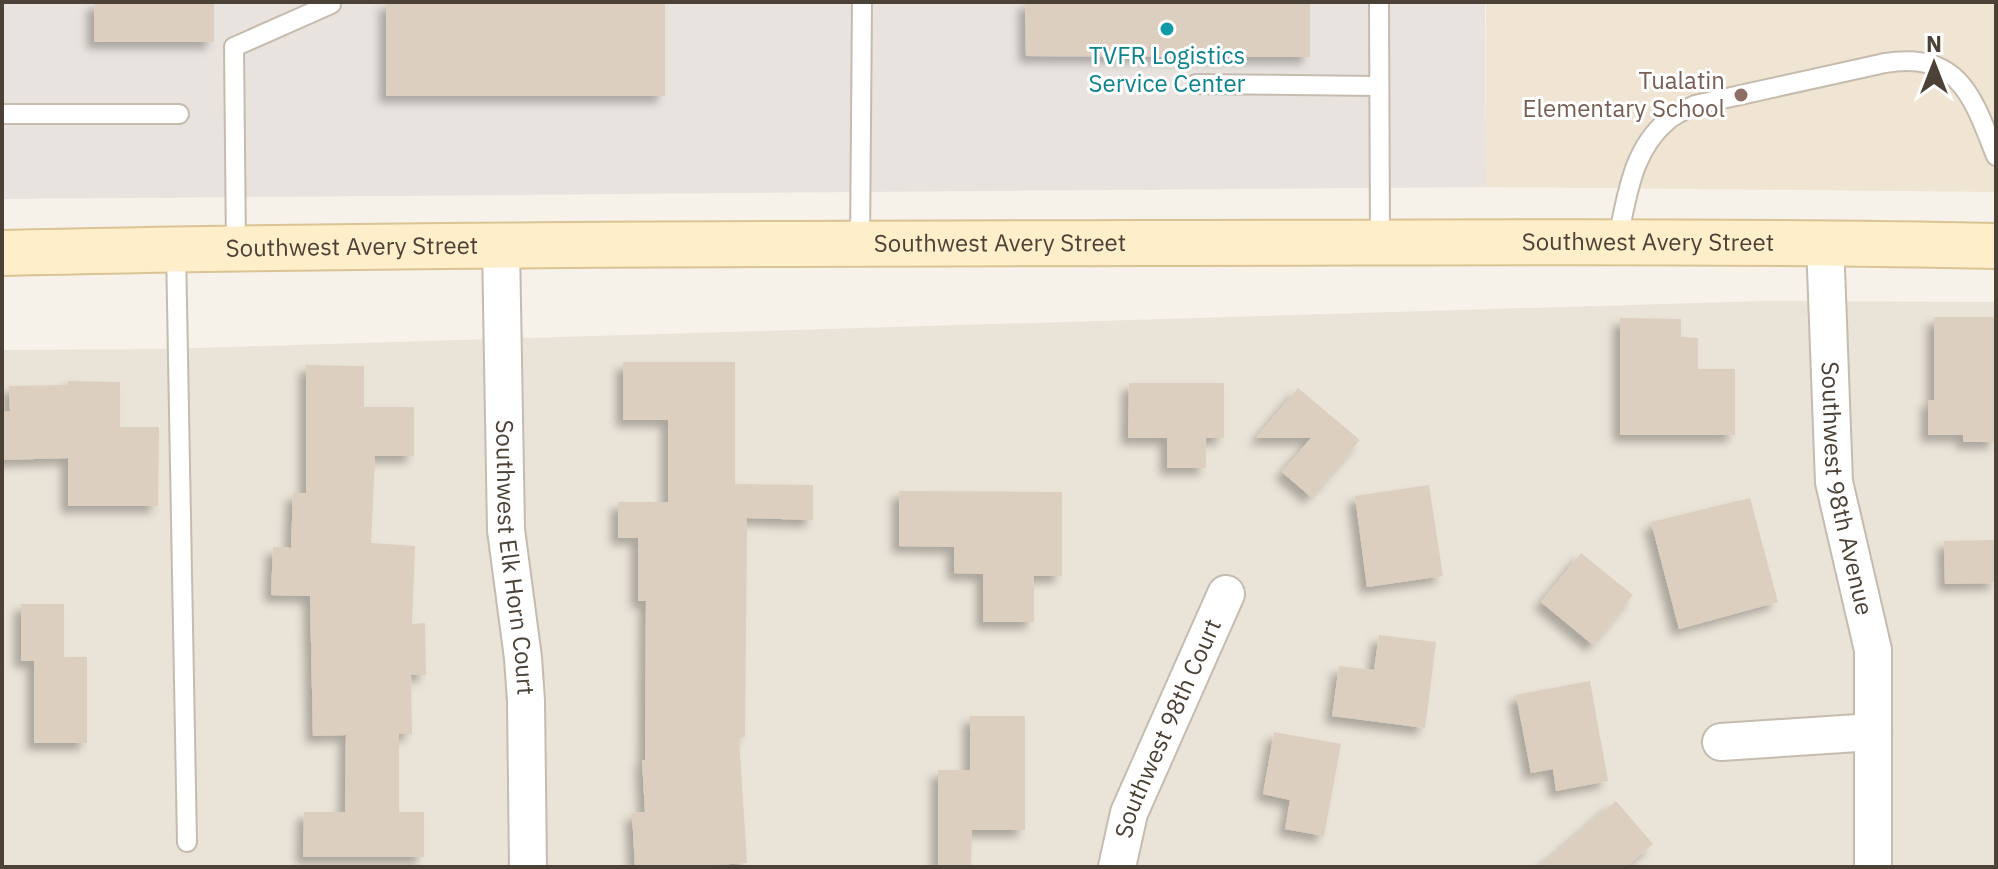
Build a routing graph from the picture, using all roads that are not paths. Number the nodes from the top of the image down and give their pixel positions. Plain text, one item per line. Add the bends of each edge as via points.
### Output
1 (331, 2) edge
2 (862, 2) edge
3 (1379, 2) edge
4 (1196, 84) dead end
5 (1379, 86) junction
6 (2, 114) edge
7 (179, 114) dead end
8 (1996, 156) edge
9 (1825, 242) junction
10 (1380, 243) junction
11 (1616, 243) junction
12 (860, 244) junction
13 (501, 246) junction
14 (1996, 246) edge
15 (236, 248) junction
16 (176, 249) junction
17 (2, 253) edge
18 (1226, 594) dead end
19 (1873, 732) junction
20 (1721, 742) dead end
21 (187, 842) dead end
22 (528, 867) edge
23 (1117, 867) edge
24 (1873, 867) edge

1 - 15 lane via 234,47
2 - 12 lane
3 - 5 lane
4 - 5 lane
5 - 10 lane
6 - 7 lane
8 - 11 lane via 1964,87 1928,63 1885,63 1695,105 1669,119 1649,139 1635,165
9 - 11 main road, Southwest Avery Street
9 - 14 main road, Southwest Avery Street
9 - 19 street, Southwest 98th Avenue via 1834,482 1873,650
10 - 11 main road, Southwest Avery Street
10 - 12 main road, Southwest Avery Street
12 - 13 main road, Southwest Avery Street
13 - 15 main road, Southwest Avery Street
13 - 22 street, Southwest Elk Horn Court via 506,530 526,701
15 - 16 main road, Southwest Avery Street
16 - 17 main road, Southwest Avery Street
16 - 21 lane
18 - 23 street, Southwest 98th Court via 1129,813
19 - 20 street
19 - 24 street, Southwest 98th Avenue

